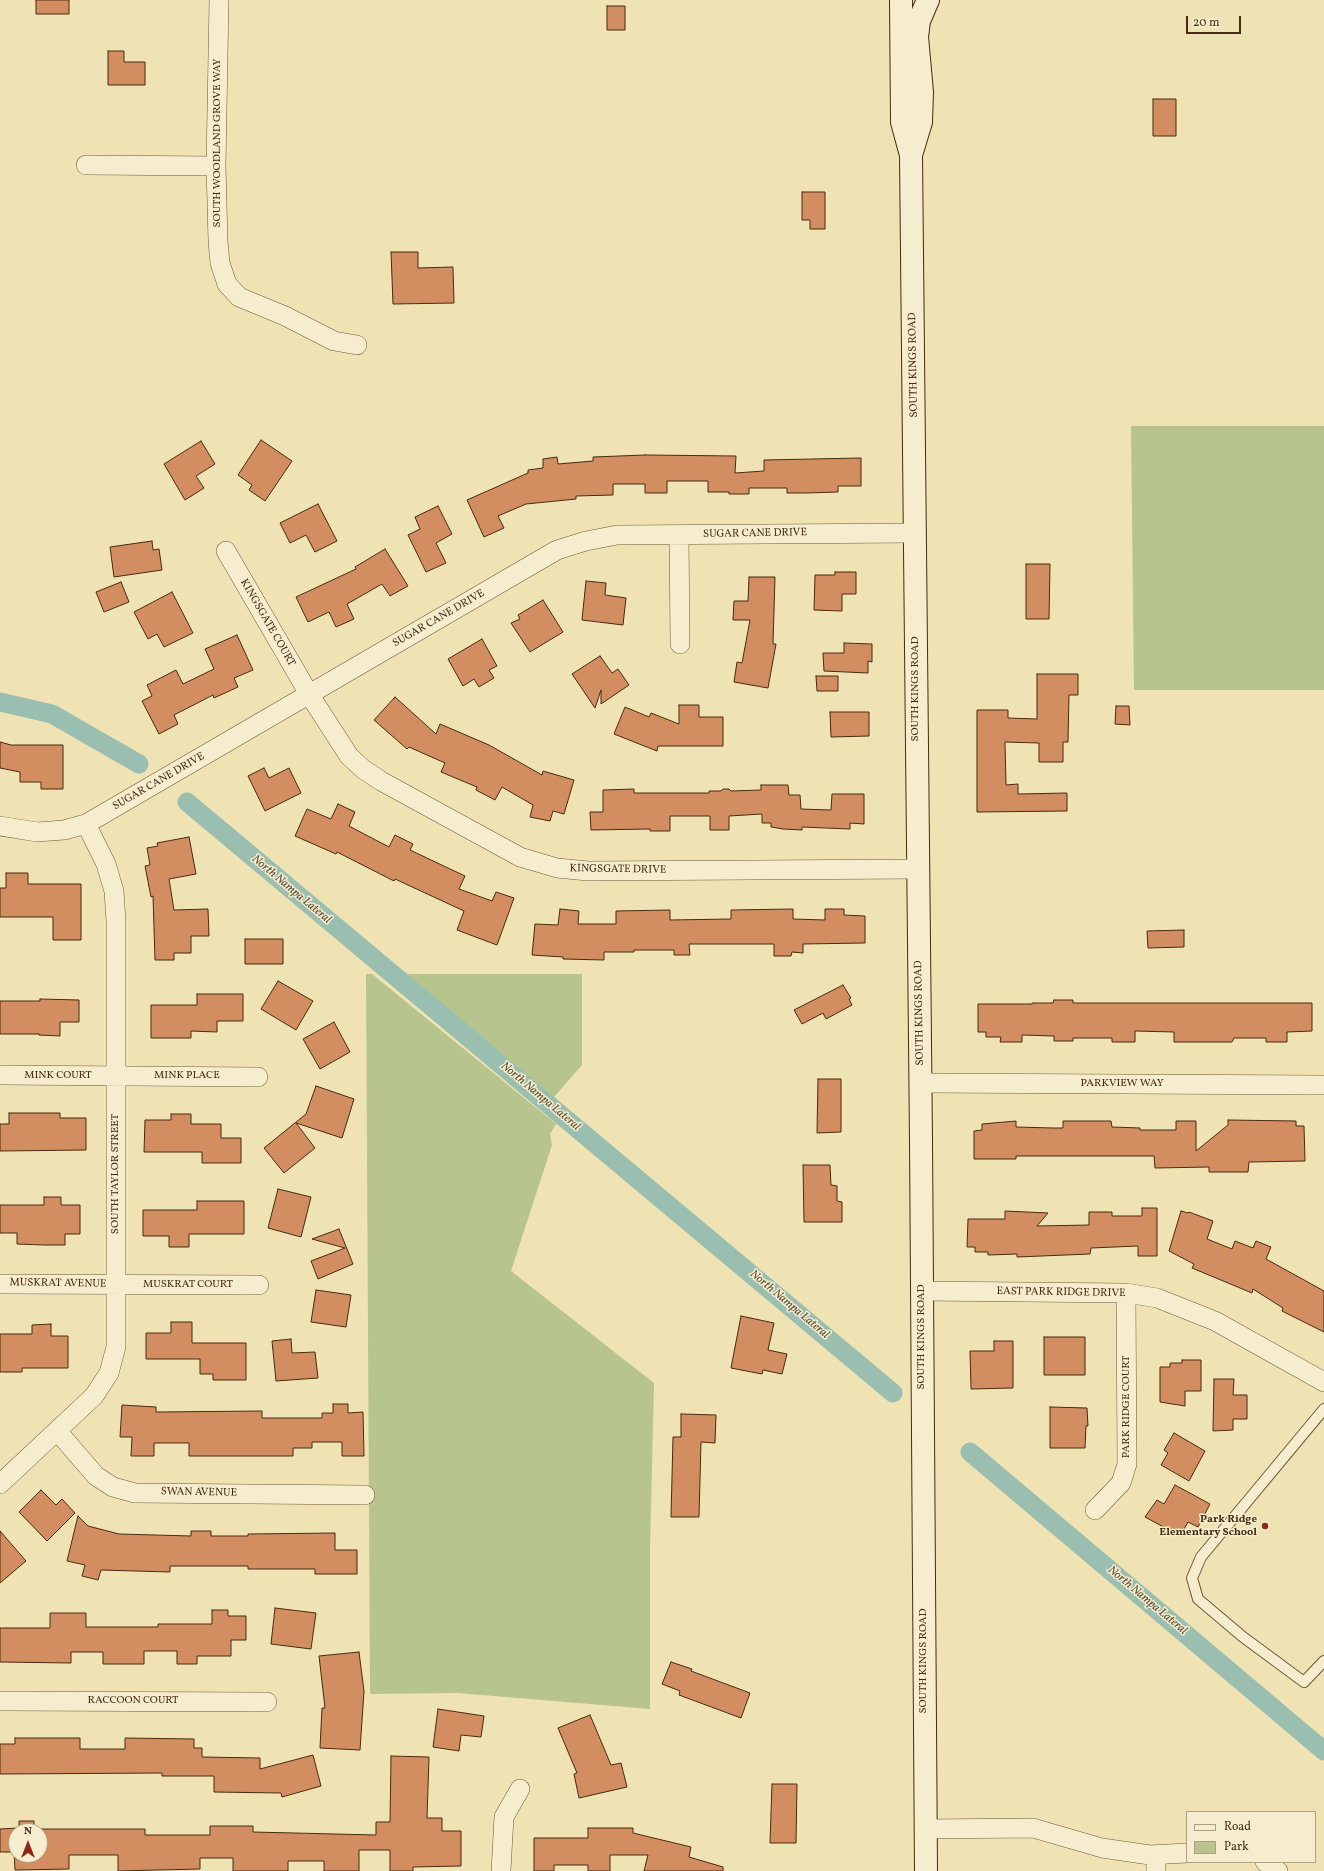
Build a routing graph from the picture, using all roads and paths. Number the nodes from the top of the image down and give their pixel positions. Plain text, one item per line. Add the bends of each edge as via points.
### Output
1 (219, 0) edge
2 (901, 0) edge
3 (928, 0) edge
4 (911, 155) junction
5 (86, 165) dead end
6 (216, 166) junction
7 (357, 345) dead end
8 (915, 532) junction
9 (679, 535) junction
10 (226, 551) dead end
11 (680, 644) dead end
12 (309, 694) junction
13 (86, 824) junction
14 (0, 826) edge
15 (918, 869) junction
16 (0, 1075) edge
17 (116, 1076) junction
18 (258, 1077) dead end
19 (921, 1083) junction
20 (1324, 1085) edge
21 (0, 1284) edge
22 (117, 1285) junction
23 (259, 1285) dead end
24 (922, 1291) junction
25 (1126, 1293) junction
26 (1324, 1382) edge
27 (1324, 1409) edge
28 (58, 1432) junction
29 (0, 1484) edge
30 (365, 1495) dead end
31 (1095, 1510) dead end
32 (1324, 1661) edge
33 (0, 1701) edge
34 (267, 1702) dead end
35 (520, 1789) dead end
36 (925, 1829) junction
37 (1186, 1853) edge
38 (1156, 1863) edge
39 (1266, 1863) edge
40 (501, 1871) edge
41 (926, 1871) edge
42 (1278, 1871) edge

1 - 6 street, SOUTH WOODLAND GROVE WAY
2 - 4 main road, SOUTH KINGS ROAD via 902,122
3 - 4 main road, SOUTH KINGS ROAD via 919,21 917,37 922,92 921,122
4 - 8 main road, SOUTH KINGS ROAD
5 - 6 street
6 - 7 street, SOUTH WOODLAND GROVE WAY via 219,255 226,284 239,298 285,316 334,341
8 - 9 street, SUGAR CANE DRIVE
8 - 15 main road, SOUTH KINGS ROAD
9 - 11 street
9 - 12 street, SUGAR CANE DRIVE via 617,535 557,550
10 - 12 street, KINGSGATE COURT
12 - 13 street, SUGAR CANE DRIVE
12 - 15 street, KINGSGATE DRIVE via 349,756 381,781 520,857 557,868 620,871
13 - 14 street, SUGAR CANE DRIVE via 64,830 37,832
13 - 17 street, SOUTH TAYLOR STREET via 106,864 114,891
15 - 19 main road, SOUTH KINGS ROAD
16 - 17 street, MINK COURT
17 - 18 street, MINK PLACE
17 - 22 street, SOUTH TAYLOR STREET
19 - 20 street, PARKVIEW WAY
19 - 24 main road, SOUTH KINGS ROAD
21 - 22 street, MUSKRAT AVENUE
22 - 23 street, MUSKRAT COURT
22 - 28 street, SOUTH TAYLOR STREET via 116,1347 109,1373 94,1396
24 - 25 street, EAST PARK RIDGE DRIVE
24 - 36 main road, SOUTH KINGS ROAD
25 - 26 street, EAST PARK RIDGE DRIVE via 1157,1298 1215,1321
25 - 31 street, PARK RIDGE COURT via 1127,1464 1121,1483
27 - 32 lane via 1201,1557 1192,1578 1198,1600 1304,1682
28 - 29 street, SOUTH TAYLOR STREET
28 - 30 street, SWAN AVENUE via 96,1476 113,1486 135,1493
33 - 34 street, RACCOON COURT
35 - 40 street via 504,1817
36 - 38 street via 1032,1828
36 - 41 main road, SOUTH KINGS ROAD
37 - 38 street
39 - 42 street

